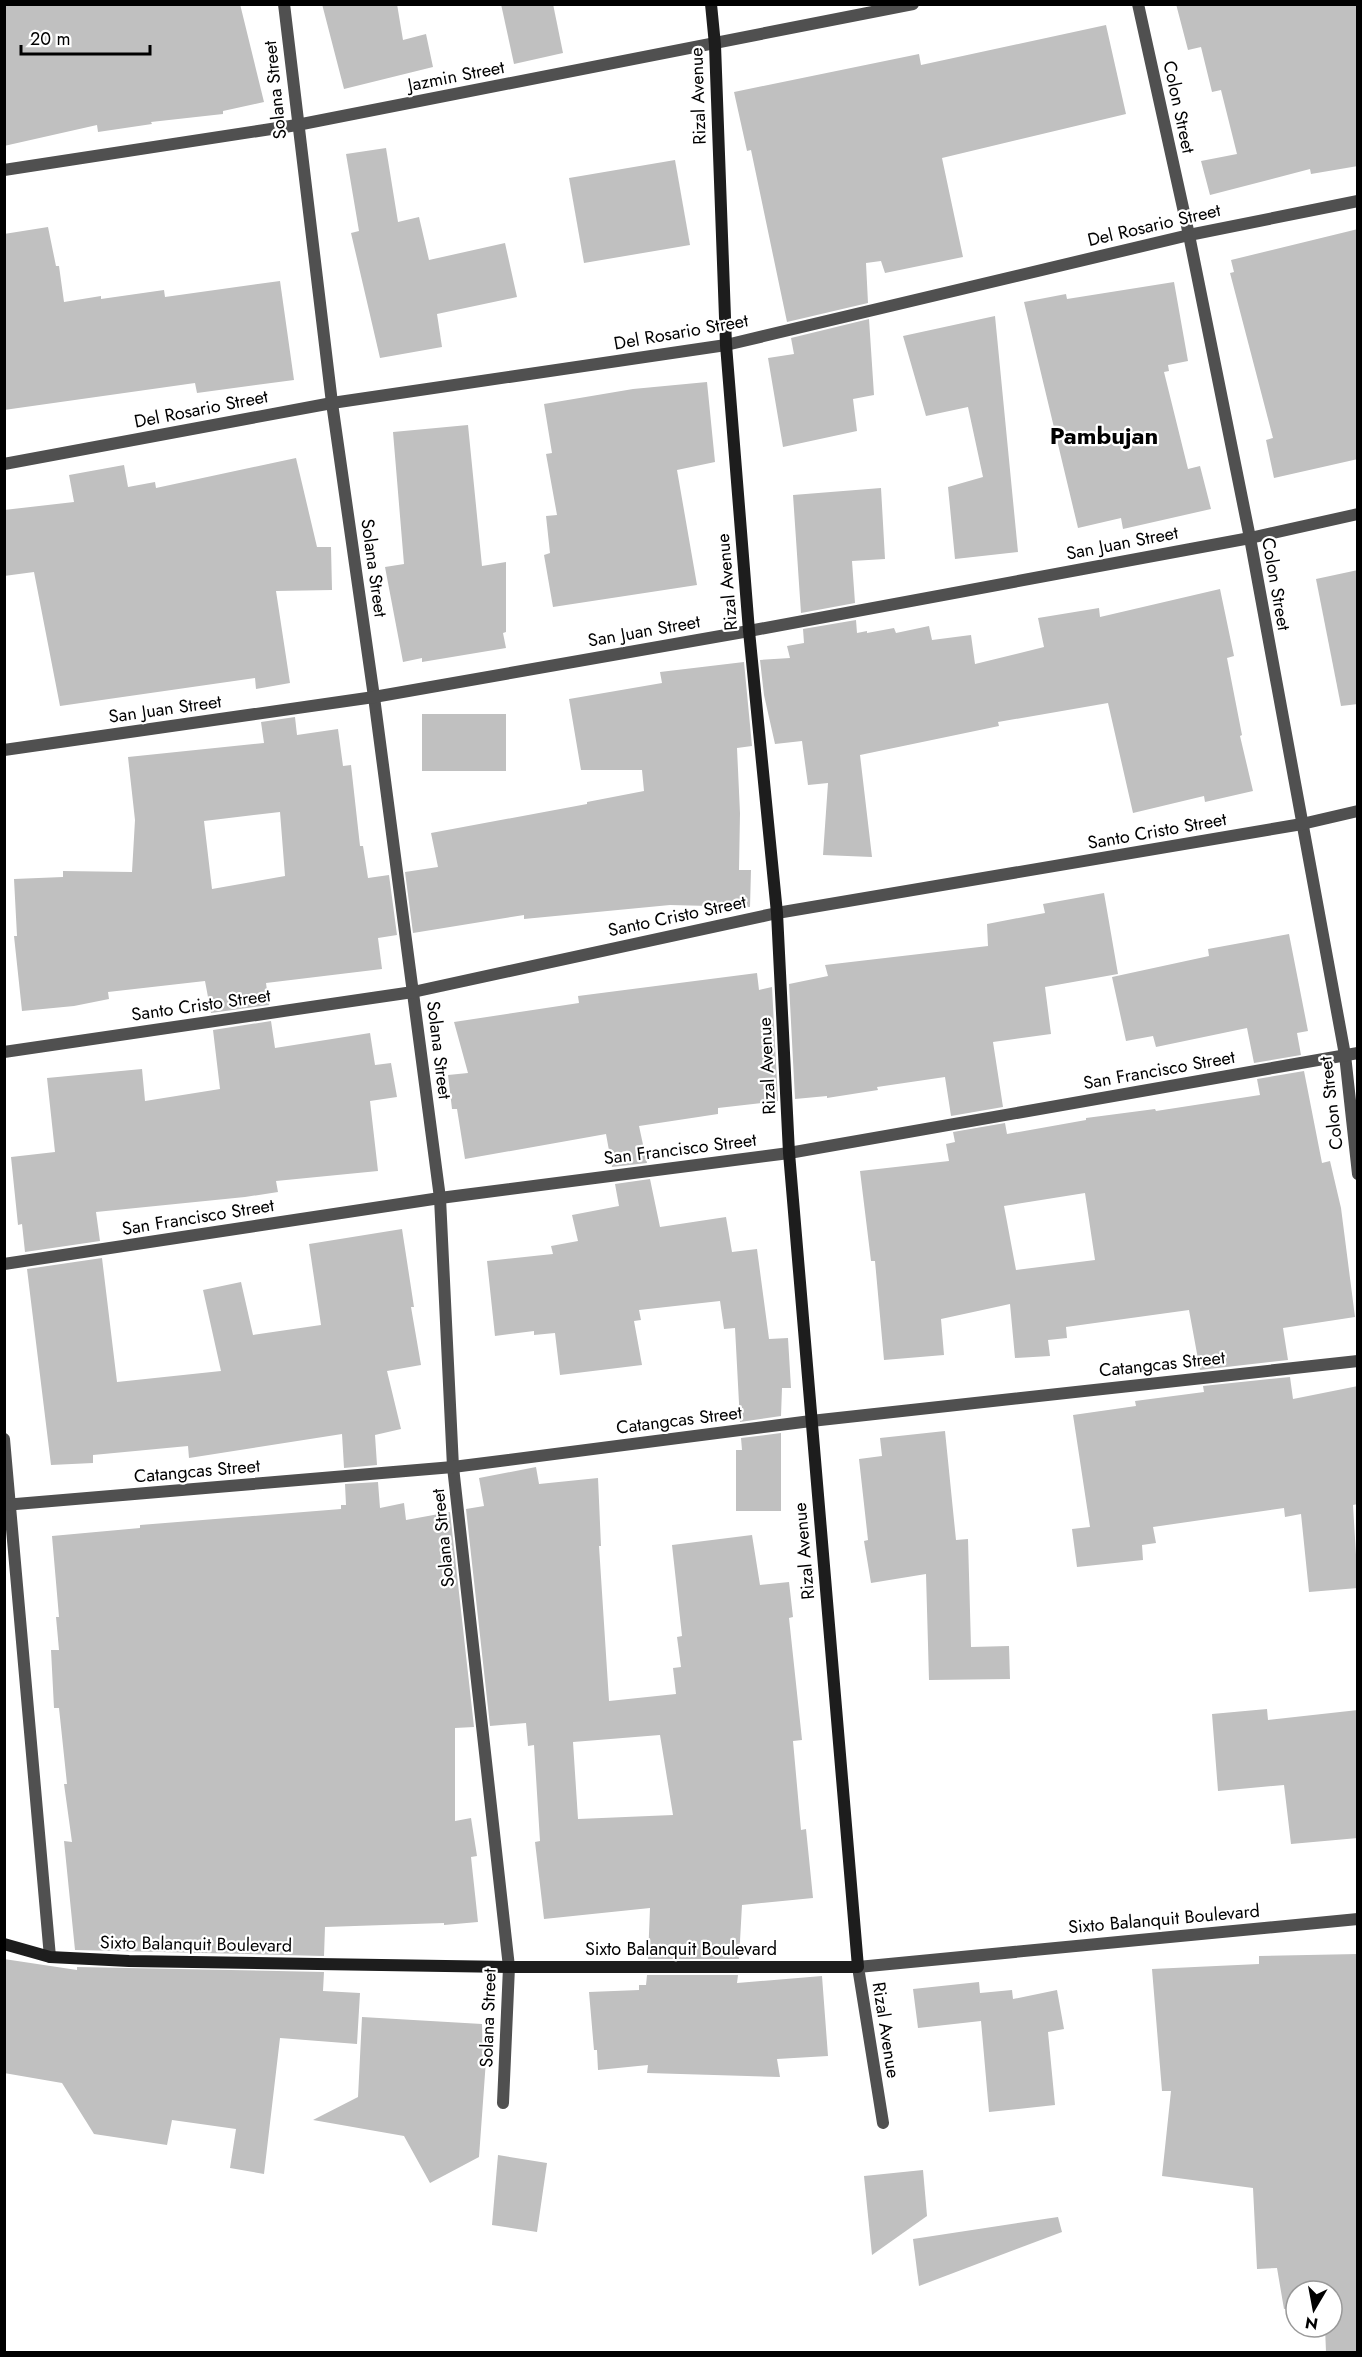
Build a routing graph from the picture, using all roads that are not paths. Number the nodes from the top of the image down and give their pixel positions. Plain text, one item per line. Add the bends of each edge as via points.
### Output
1 (284, 4) edge
2 (711, 4) edge
3 (913, 4) edge
4 (1138, 4) edge
5 (715, 45) junction
6 (297, 125) junction
7 (4, 170) edge
8 (1358, 201) edge
9 (1188, 235) junction
10 (726, 345) junction
11 (332, 403) junction
12 (4, 464) edge
13 (1358, 514) edge
14 (1250, 538) junction
15 (749, 631) junction
16 (374, 696) junction
17 (4, 750) edge
18 (1358, 811) edge
19 (1302, 824) junction
20 (777, 913) junction
21 (413, 992) junction
22 (4, 1052) edge
23 (1351, 1054) edge
24 (789, 1153) junction
25 (1358, 1174) edge
26 (440, 1198) junction
27 (4, 1264) edge
28 (1358, 1361) edge
29 (811, 1421) junction
30 (4, 1439) edge
31 (453, 1467) junction
32 (7, 1505) edge
33 (1358, 1919) edge
34 (4, 1944) edge
35 (50, 1957) junction
36 (509, 1967) junction
37 (858, 1967) junction
38 (503, 2103) dead end
39 (883, 2123) dead end

1 - 6 street, Solana Street
2 - 5 street, Rizal Avenue
3 - 5 street, Jazmin Street
4 - 9 street, Colon Street
5 - 6 street, Jazmin Street
5 - 10 street, Rizal Avenue
6 - 7 street, Jazmin Street
6 - 11 street, Solana Street
8 - 9 street, Del Rosario Street
9 - 10 street, Del Rosario Street
9 - 14 street, Colon Street
10 - 11 street, Del Rosario Street
10 - 15 street, Rizal Avenue
11 - 12 street, Del Rosario Street
11 - 16 street, Solana Street
13 - 14 street, San Juan Street
14 - 15 street, San Juan Street
14 - 19 street, Colon Street
15 - 16 street, San Juan Street
15 - 20 street, Rizal Avenue
16 - 17 street, San Juan Street
16 - 21 street, Solana Street
18 - 19 street, Santo Cristo Street
19 - 20 street, Santo Cristo Street
19 - 23 street, Colon Street
20 - 21 street, Santo Cristo Street
20 - 24 street, Rizal Avenue
21 - 22 street, Santo Cristo Street
21 - 26 street, Solana Street
23 - 24 street, San Francisco Street
23 - 25 street, Colon Street
24 - 26 street, San Francisco Street
24 - 29 street, Rizal Avenue
26 - 27 street, San Francisco Street
26 - 31 street, Solana Street
28 - 29 street, Catangcas Street
29 - 31 street, Catangcas Street
29 - 37 street, Rizal Avenue
30 - 32 street
31 - 32 street, Catangcas Street
31 - 36 street, Solana Street
32 - 35 street
33 - 37 street, Sixto Balanquit Boulevard
34 - 35 street, Sixto Balanquit Boulevard
35 - 36 street, Sixto Balanquit Boulevard
36 - 37 street, Sixto Balanquit Boulevard
36 - 38 street, Solana Street
37 - 39 street, Rizal Avenue

